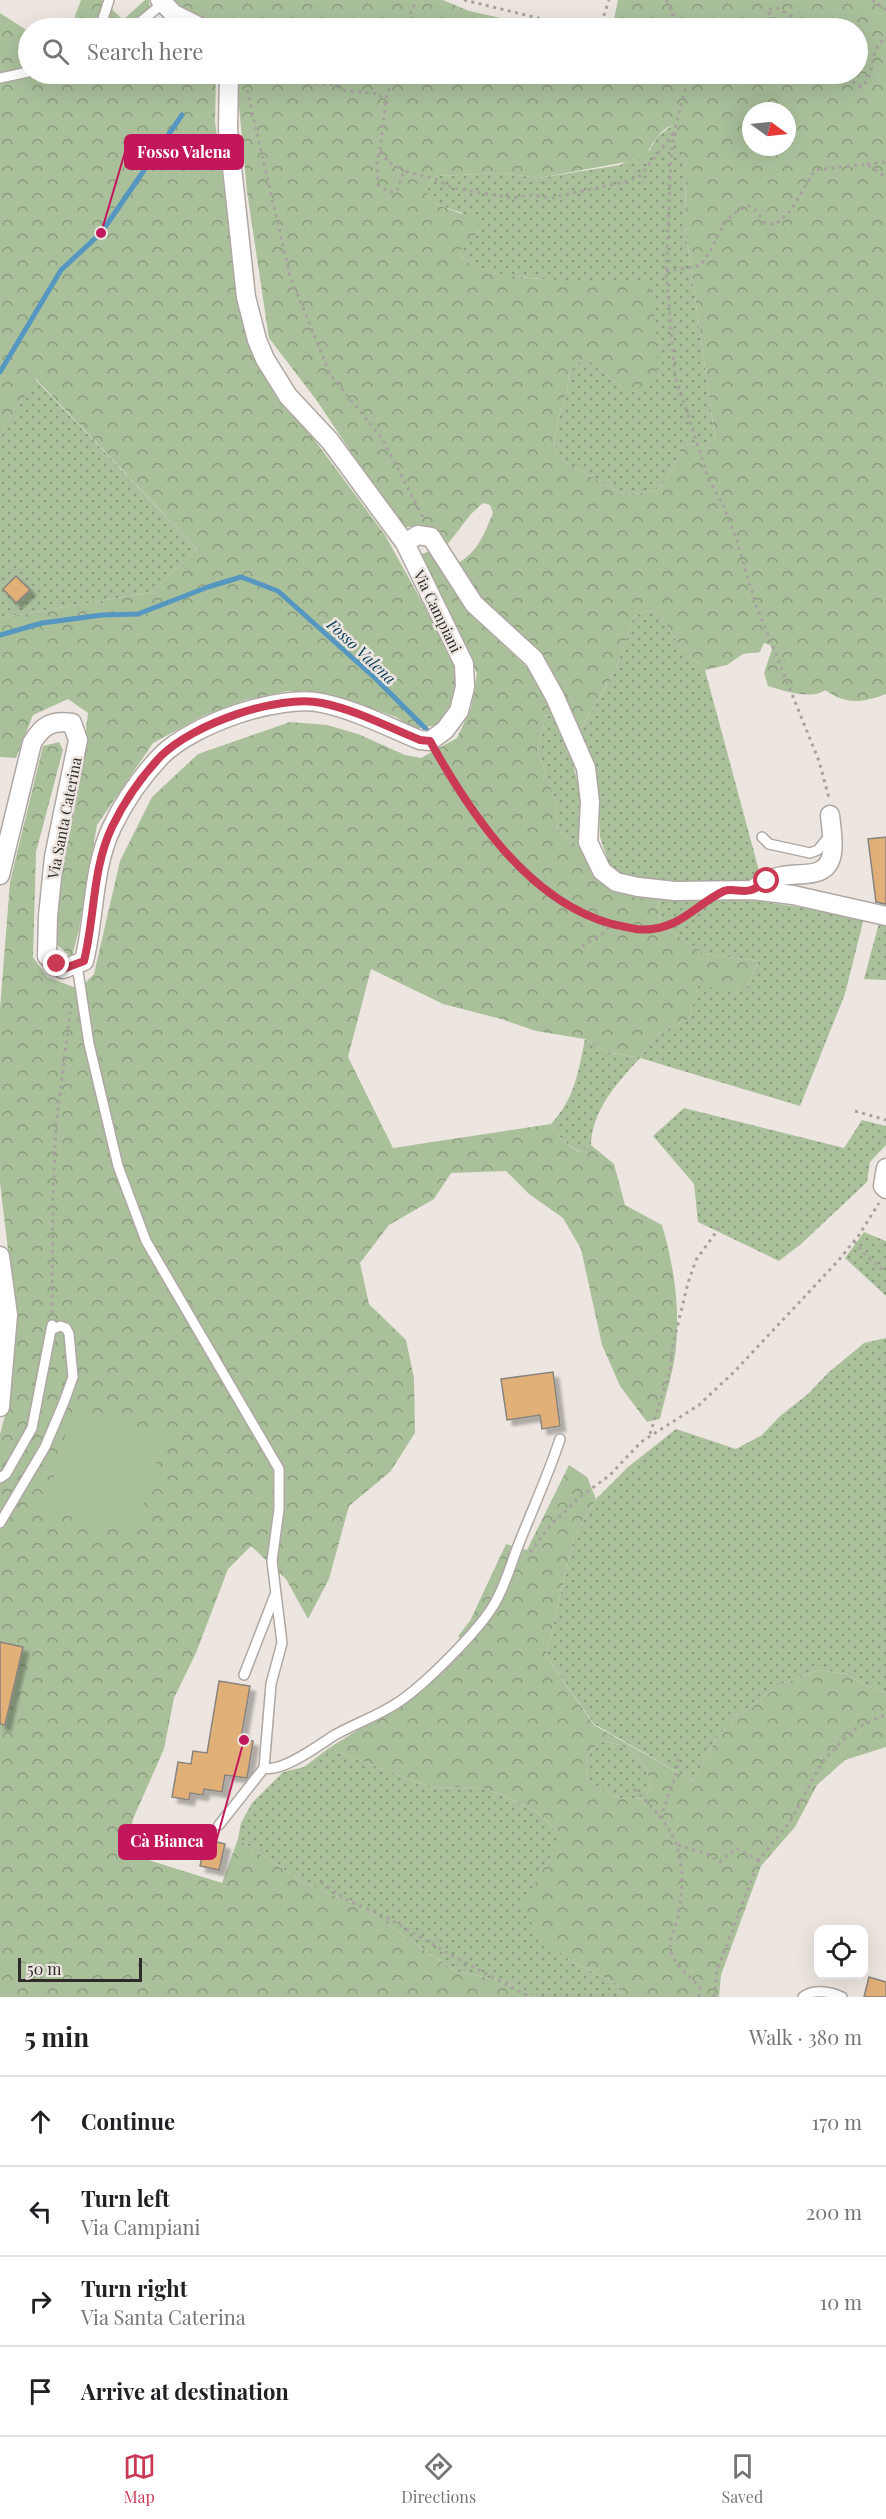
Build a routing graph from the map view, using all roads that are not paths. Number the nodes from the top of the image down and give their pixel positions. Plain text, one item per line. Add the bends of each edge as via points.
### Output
1 (109, 0) edge
2 (161, 2) edge
3 (103, 18) edge
4 (144, 18) edge
5 (182, 18) edge
6 (18, 74) edge
7 (0, 78) edge
8 (229, 84) edge
9 (405, 543) junction
10 (830, 814) road end
11 (831, 834) junction
12 (762, 837) dead end
13 (0, 875) edge
14 (752, 890) junction
15 (886, 916) edge
16 (77, 965) junction
17 (886, 1168) edge
18 (884, 1194) edge
19 (0, 1256) edge
20 (4, 1310) edge
21 (0, 1407) edge
22 (560, 1439) dead end
23 (0, 1478) edge
24 (0, 1523) edge
25 (275, 1595) junction
26 (244, 1675) dead end
27 (264, 1768) junction
28 (219, 1826) dead end
29 (803, 1997) edge
30 (842, 1997) edge

1 - 3 lane
2 - 4 lane
2 - 5 street
6 - 7 lane
8 - 9 street, Via Campiani via 228,129 246,297 257,340 288,396 330,441
9 - 14 street via 418,536 431,537 474,604 534,659 586,768 590,802 588,842 602,871 616,882 638,887 675,891
9 - 16 street, Via Campiani via 464,664 465,687 459,711 445,730 433,745 320,702 273,703 194,732 162,755 111,828 98,871 84,961
10 - 11 street
11 - 12 lane via 818,850 810,853 769,844
11 - 14 street via 832,853 823,869 815,874 782,876
13 - 16 street, Via Santa Caterina via 32,743 41,729 59,722 72,723 77,751 54,858 47,956 63,969
14 - 15 street
16 - 25 lane via 89,1044 118,1166 146,1241 279,1469 279,1509 272,1561
17 - 18 street
19 - 20 street
20 - 21 street
22 - 27 lane via 496,1603 471,1632 431,1676 395,1705 276,1768
23 - 24 lane via 32,1428 52,1326 60,1326 69,1334 73,1377 45,1447
25 - 26 lane
25 - 27 lane via 282,1643 271,1684
27 - 28 lane
29 - 30 lane via 807,1993 831,1992

